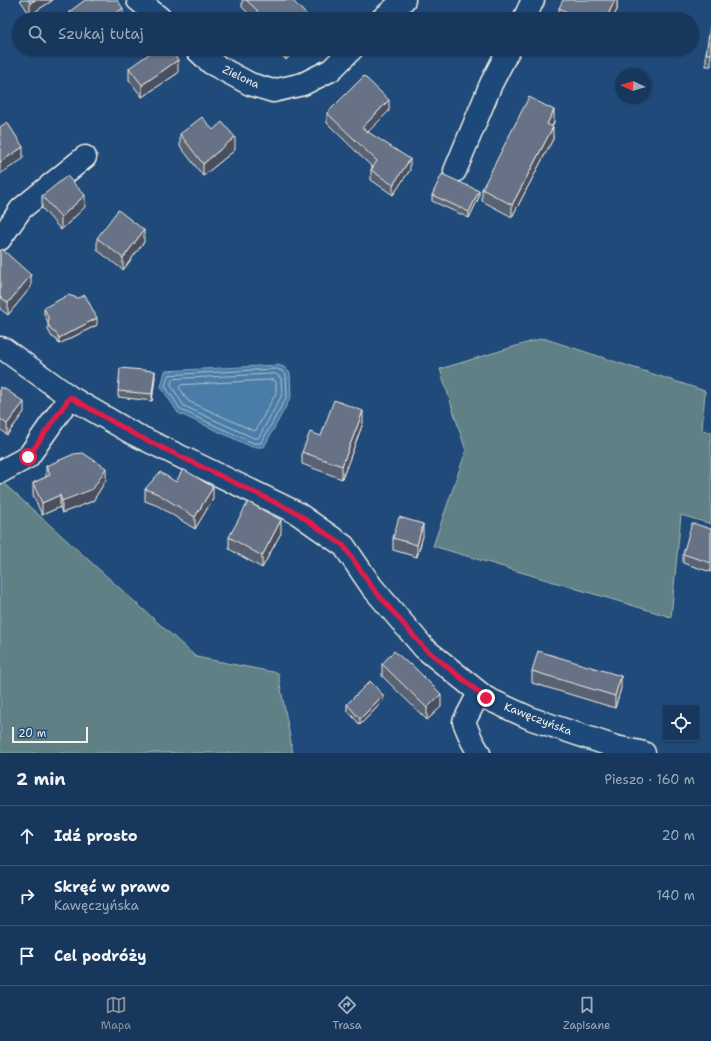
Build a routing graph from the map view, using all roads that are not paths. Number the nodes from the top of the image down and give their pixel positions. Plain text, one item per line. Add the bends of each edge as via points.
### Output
1 (138, 0) edge
2 (404, 0) edge
3 (533, 0) edge
4 (153, 12) edge
5 (390, 12) edge
6 (527, 12) edge
7 (204, 56) edge
8 (345, 56) edge
9 (505, 56) edge
10 (85, 157) dead end
11 (455, 171) dead end
12 (0, 239) edge
13 (0, 348) edge
14 (70, 397) junction
15 (0, 472) edge
16 (479, 692) junction
17 (479, 753) edge
18 (644, 753) edge

1 - 4 street
2 - 5 street
3 - 6 street
7 - 8 street, Zielona via 250,84 273,91 303,84 331,70
9 - 11 street
10 - 12 street via 21,209
13 - 14 street, Kawęczyńska
14 - 15 street via 28,457
14 - 16 street, Kawęczyńska via 132,433 297,513 344,546 372,587 424,648
16 - 17 street via 464,722
16 - 18 street, Kawęczyńska via 486,698 532,719 616,747

